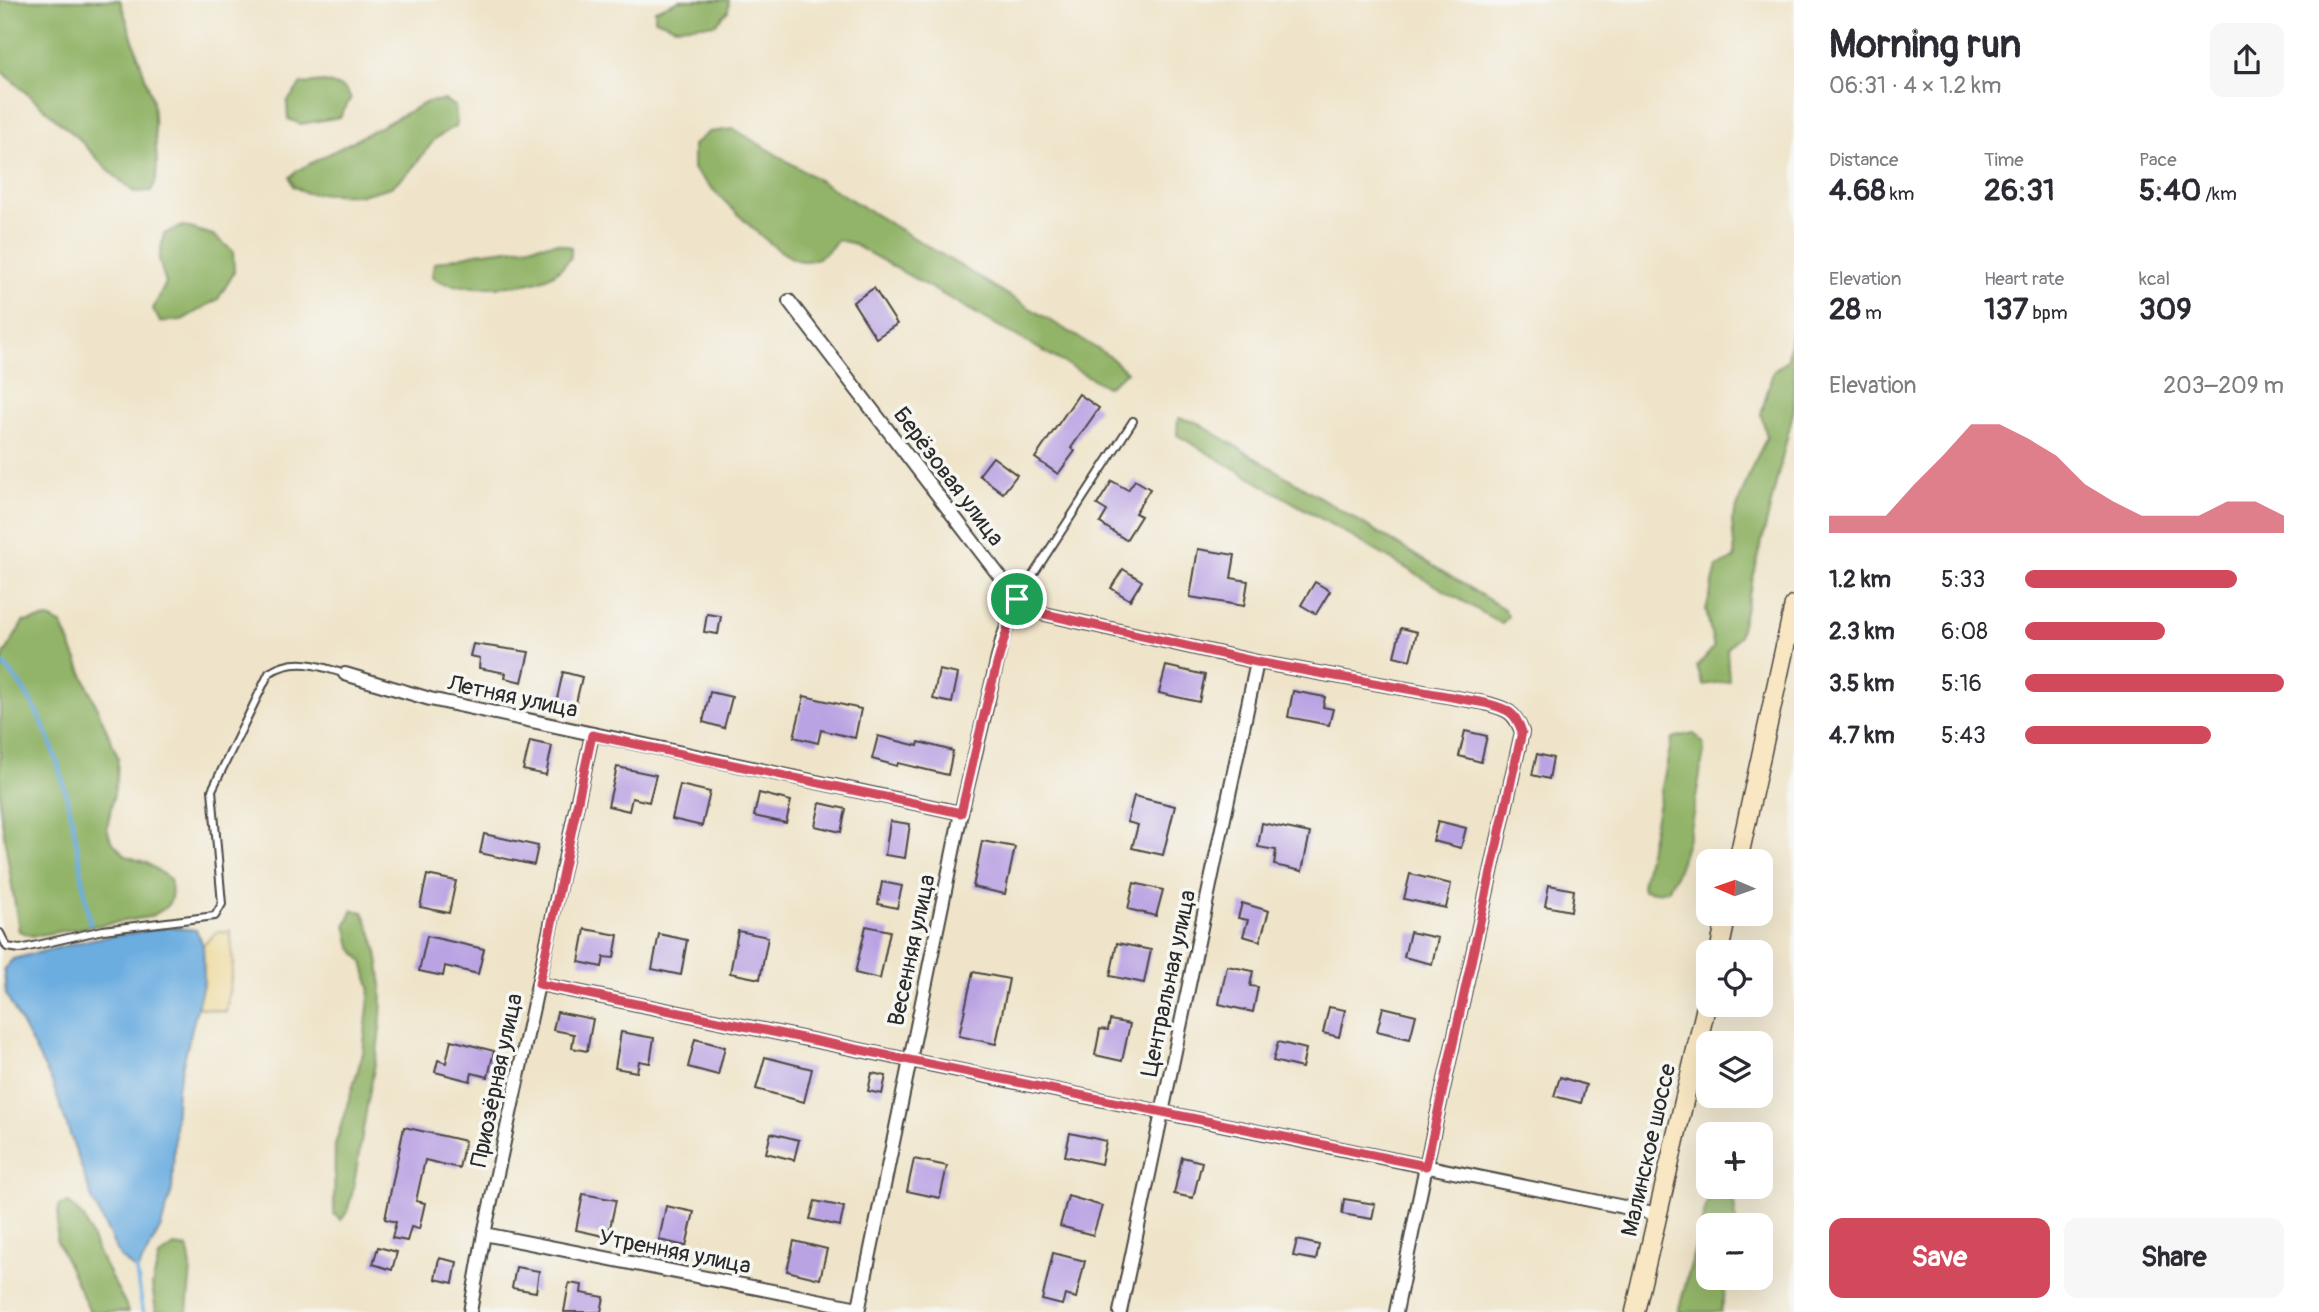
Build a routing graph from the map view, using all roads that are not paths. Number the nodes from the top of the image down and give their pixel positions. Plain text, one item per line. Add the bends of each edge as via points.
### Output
1 (789, 301) dead end
2 (1133, 421) dead end
3 (1017, 599) junction
4 (1794, 605) edge
5 (1257, 662) junction
6 (345, 674) joint
7 (592, 735) junction
8 (961, 813) junction
9 (1741, 849) edge
10 (0, 933) edge
11 (539, 984) junction
12 (1704, 1017) edge
13 (909, 1060) junction
14 (1162, 1113) junction
15 (1426, 1166) junction
16 (1658, 1214) junction
17 (484, 1234) junction
18 (858, 1310) edge
19 (470, 1312) edge
20 (1120, 1312) edge
21 (1396, 1312) edge
22 (1635, 1312) edge

1 - 3 street, Берёзовая улица
2 - 3 lane
3 - 5 street, Берёзовая улица via 1036,612
3 - 8 street, Весенняя улица
4 - 9 main road
5 - 14 street, Центральная улица
5 - 15 street, Берёзовая улица via 1485,703 1507,709 1522,732
6 - 7 street, Летняя улица via 430,699
6 - 10 lane via 300,663 281,665 269,673 212,790 222,904 215,916 103,930 20,949 7,947
7 - 8 street, Летняя улица
7 - 11 street, Приозёрная улица
8 - 13 street, Весенняя улица
11 - 13 street
11 - 17 street, Приозёрная улица
12 - 16 main road, Малинское шоссе
13 - 14 street
13 - 18 street, Весенняя улица
14 - 15 street
14 - 20 street, Центральная улица
15 - 16 street
15 - 21 street
16 - 22 main road, Малинское шоссе
17 - 18 street, Утренняя улица
17 - 19 street, Приозёрная улица

